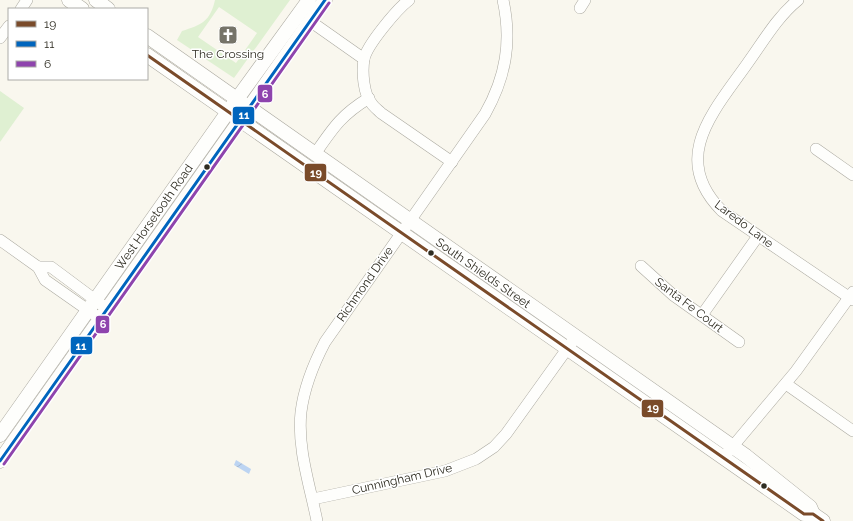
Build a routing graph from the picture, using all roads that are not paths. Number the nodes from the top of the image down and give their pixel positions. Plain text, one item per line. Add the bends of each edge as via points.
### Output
1 (69, 0) edge
2 (96, 0) edge
3 (309, 0) edge
4 (325, 0) edge
5 (409, 0) edge
6 (503, 0) edge
7 (798, 0) edge
8 (81, 8) edge
9 (107, 8) edge
10 (310, 22) junction
11 (8, 27) edge
12 (148, 37) edge
13 (0, 38) edge
14 (148, 56) edge
15 (364, 59) junction
16 (368, 98) junction
17 (237, 99) junction
18 (249, 108) junction
19 (228, 112) junction
20 (241, 120) junction
21 (816, 149) dead end
22 (315, 154) junction
23 (452, 162) junction
24 (853, 175) edge
25 (406, 227) junction
26 (758, 236) junction
27 (0, 240) edge
28 (641, 266) dead end
29 (852, 296) edge
30 (92, 305) junction
31 (104, 314) junction
32 (702, 315) junction
33 (739, 342) dead end
34 (571, 343) junction
35 (786, 384) junction
36 (853, 431) edge
37 (0, 434) edge
38 (732, 446) junction
39 (723, 458) junction
40 (0, 461) edge
41 (313, 499) junction
42 (818, 518) edge
43 (317, 521) edge

1 - 8 main road
2 - 9 main road
3 - 17 main road, West Horsetooth Road
4 - 10 main road, West Horsetooth Road
5 - 15 street via 383,27
6 - 23 street, Richmond Drive via 508,35 507,53 500,82 485,114
7 - 26 street, Laredo Lane via 782,16 710,118 698,147 699,171 710,197 722,211
10 - 15 street
10 - 18 main road, West Horsetooth Road
11 - 13 street
12 - 17 main road, South Shields Street
14 - 19 main road, South Shields Street
15 - 16 street
16 - 22 street via 349,110 337,122
16 - 23 street via 381,113
17 - 18 main road, South Shields Street
17 - 19 main road, West Horsetooth Road
18 - 20 main road, West Horsetooth Road
18 - 22 main road, South Shields Street
19 - 20 main road, South Shields Street
19 - 30 main road, West Horsetooth Road
20 - 25 main road, South Shields Street
20 - 31 main road, West Horsetooth Road
21 - 24 street
22 - 25 main road, South Shields Street
23 - 25 street, Richmond Drive
25 - 34 main road, South Shields Street
25 - 41 street, Richmond Drive via 325,342 312,372 301,411 301,432 302,450
26 - 29 street, Laredo Lane
26 - 32 street
27 - 30 street via 38,267 51,267
28 - 32 street, Santa Fe Court via 673,295
29 - 35 street
30 - 31 street
30 - 37 main road, West Horsetooth Road
31 - 40 main road, West Horsetooth Road
32 - 33 street, Santa Fe Court
34 - 38 main road, South Shields Street
34 - 39 main road, South Shields Street
34 - 41 street, Cunningham Drive via 506,434 494,447 476,459 445,471
35 - 36 street
35 - 38 street
38 - 39 street
38 - 42 main road, South Shields Street via 810,507
39 - 42 main road, South Shields Street via 804,514
41 - 43 street, Richmond Drive

